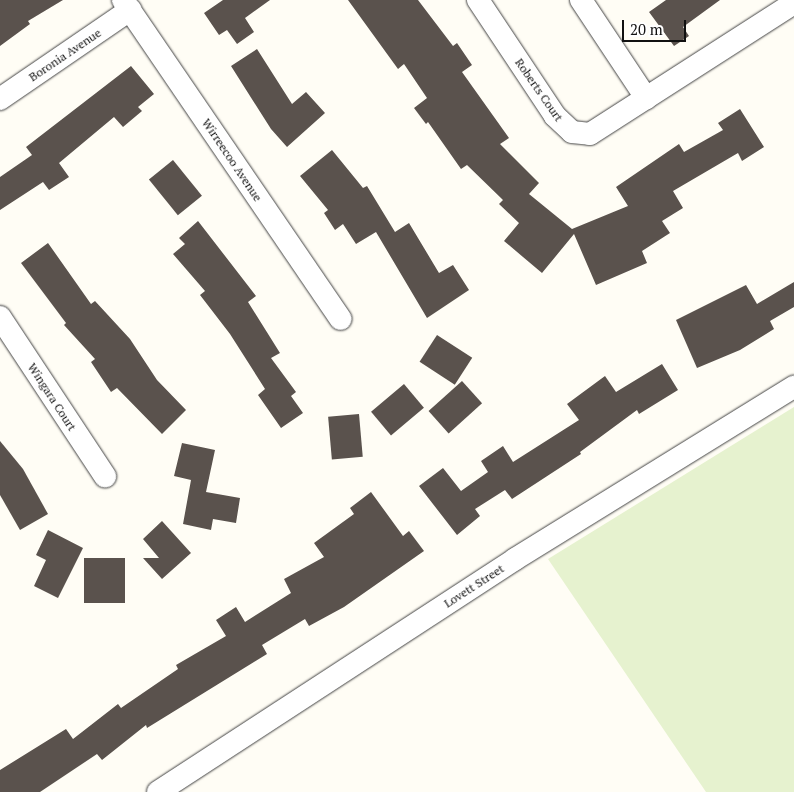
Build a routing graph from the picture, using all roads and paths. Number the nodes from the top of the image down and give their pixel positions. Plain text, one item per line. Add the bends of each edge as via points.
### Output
1 (478, 0) edge
2 (581, 0) edge
3 (794, 3) edge
4 (127, 5) edge
5 (646, 98) junction
6 (0, 99) edge
7 (0, 317) edge
8 (341, 319) dead end
9 (794, 387) edge
10 (105, 476) dead end
11 (158, 792) edge

1 - 5 street, Roberts Court via 555,116 572,132 590,134
2 - 5 street
3 - 5 street, Roberts Court
4 - 6 street, Boronia Avenue
4 - 8 street, Wirreecoo Avenue
7 - 10 street, Wingara Court
9 - 11 street, Lovett Street via 515,559

